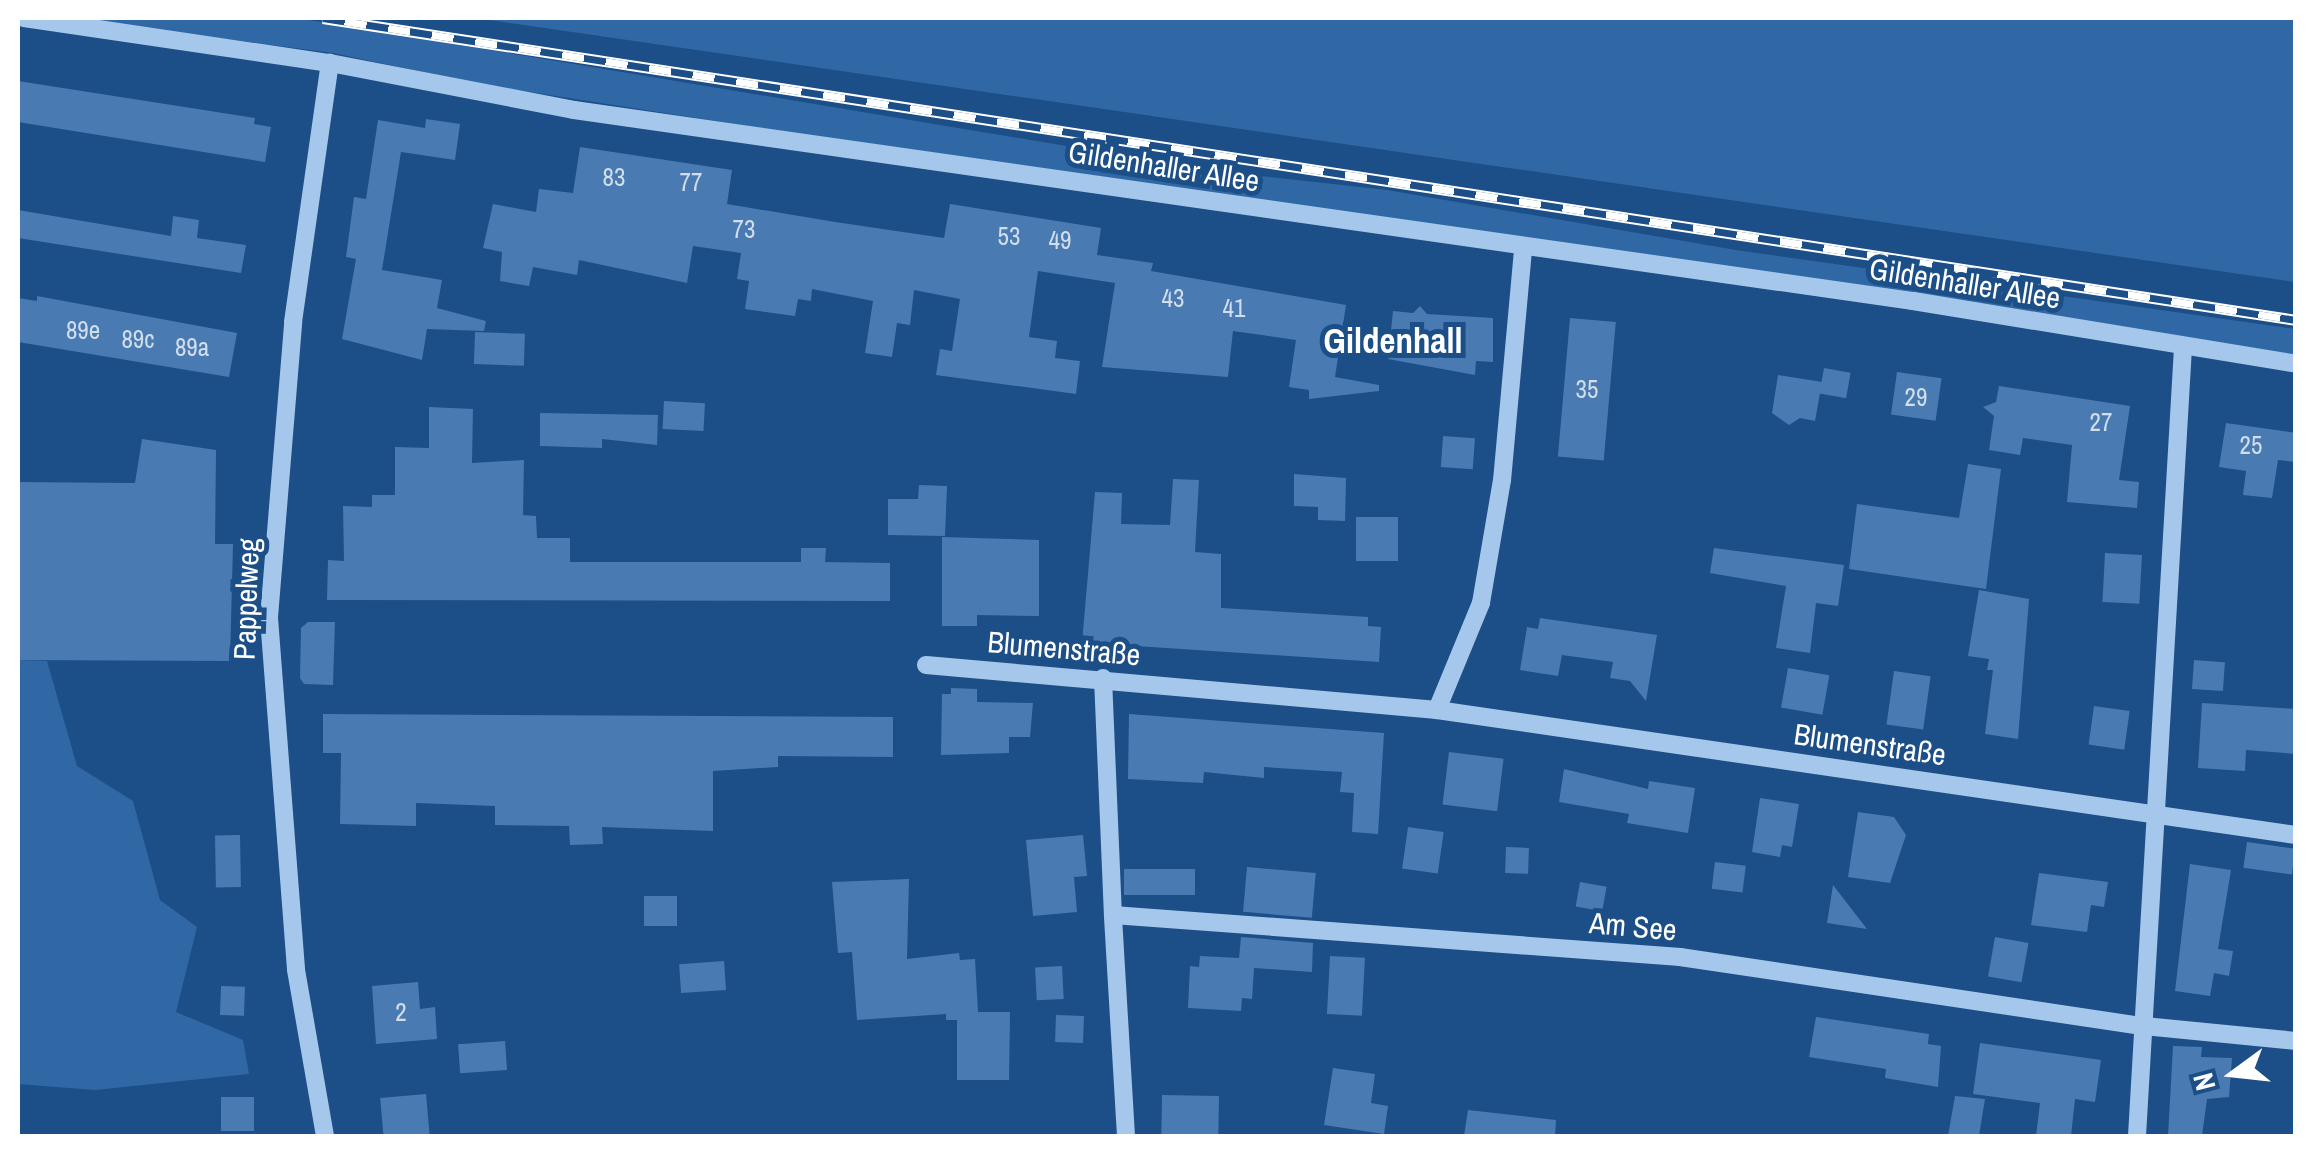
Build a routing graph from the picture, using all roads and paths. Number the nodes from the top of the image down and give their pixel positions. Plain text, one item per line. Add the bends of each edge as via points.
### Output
1 (24, 18) edge
2 (330, 63) junction
3 (1523, 250) junction
4 (2183, 347) junction
5 (2296, 364) edge
6 (926, 665) dead end
7 (1103, 678) junction
8 (1437, 710) junction
9 (2158, 814) junction
10 (2296, 836) edge
11 (1113, 915) junction
12 (2144, 1026) junction
13 (2296, 1041) edge
14 (326, 1136) edge
15 (1126, 1136) edge
16 (2137, 1136) edge

1 - 2 street, Gildenhaller Allee
2 - 3 street, Gildenhaller Allee via 574,110
2 - 14 street, Pappelweg via 293,322 269,617 296,969
3 - 4 street, Gildenhaller Allee via 1913,301
3 - 8 street via 1502,480 1481,603
4 - 5 street, Gildenhaller Allee
4 - 9 street
6 - 7 street, Blumenstraße
7 - 8 street, Blumenstraße
7 - 11 street
8 - 9 street, Blumenstraße
9 - 10 street, Blumenstraße
9 - 12 street
11 - 12 street, Am See via 1680,957
11 - 15 street
12 - 13 street, Am See
12 - 16 street

